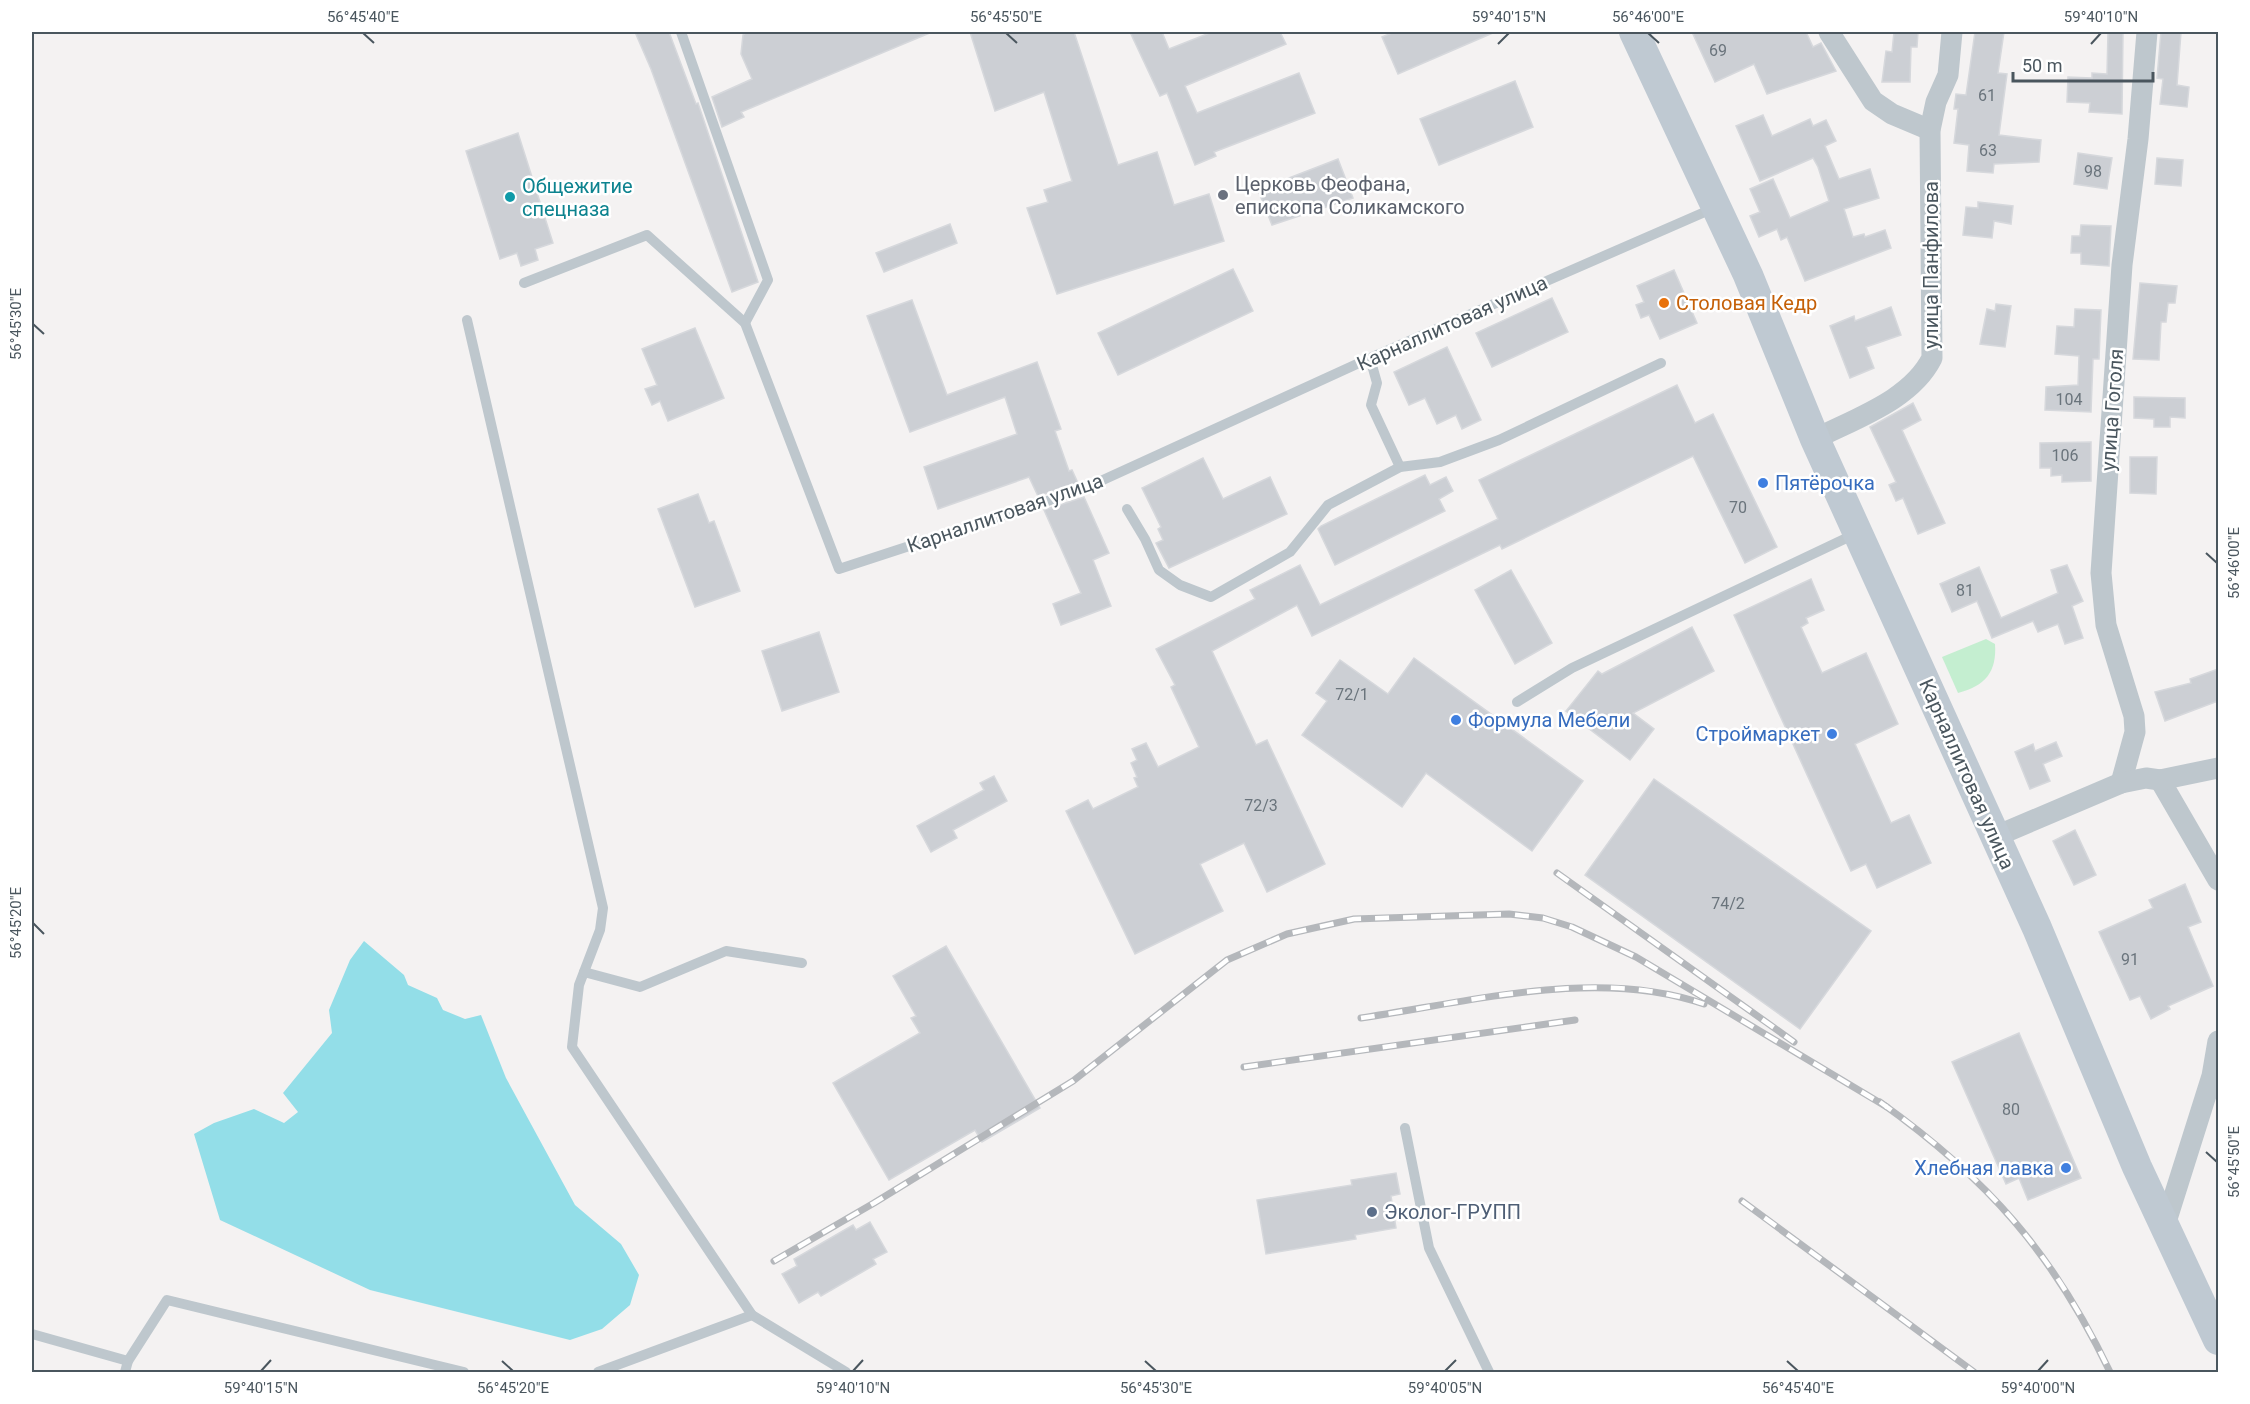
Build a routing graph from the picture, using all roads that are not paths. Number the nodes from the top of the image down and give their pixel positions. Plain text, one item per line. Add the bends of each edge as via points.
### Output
1 (681, 32) edge
2 (1634, 32) edge
3 (1829, 32) edge
4 (1952, 32) edge
5 (2147, 32) edge
6 (1930, 130) junction
7 (1718, 207) junction
8 (524, 283) dead end
9 (467, 320) dead end
10 (745, 322) junction
11 (1370, 358) junction
12 (1661, 363) dead end
13 (1815, 439) junction
14 (1400, 467) junction
15 (1127, 509) dead end
16 (1857, 533) junction
17 (1517, 702) dead end
18 (2218, 768) edge
19 (2160, 780) junction
20 (2121, 783) junction
21 (1994, 837) junction
22 (2218, 880) edge
23 (802, 963) dead end
24 (584, 972) junction
25 (2218, 1041) edge
26 (1405, 1128) dead end
27 (2165, 1225) junction
28 (752, 1315) junction
29 (32, 1334) edge
30 (2218, 1340) edge
31 (128, 1360) junction
32 (125, 1372) edge
33 (464, 1372) edge
34 (598, 1372) edge
35 (846, 1372) edge
36 (1489, 1372) edge

1 - 10 lane via 768,280
2 - 7 street, Карналлитовая улица
3 - 6 street via 1873,101
4 - 6 street, улица Панфилова via 1948,75 1936,102
5 - 20 street, улица Гоголя via 2122,265 2101,573 2106,625 2134,716 2135,732
6 - 13 street, улица Панфилова via 1932,357 1927,369 1907,390
7 - 11 lane, Карналлитовая улица
7 - 13 street, Карналлитовая улица
8 - 10 lane, Карналлитовая улица via 647,235
9 - 24 lane via 603,908 600,930
10 - 11 lane, Карналлитовая улица via 839,569 1081,490
11 - 14 lane via 1377,383 1371,405
12 - 14 lane via 1499,440 1440,462
13 - 16 street, Карналлитовая улица
14 - 15 lane via 1328,505 1290,552 1211,597 1179,585 1160,570
16 - 17 lane via 1572,668
16 - 21 street, Карналлитовая улица
18 - 19 street
19 - 20 street via 2146,778
19 - 22 street
20 - 21 street
21 - 27 street, Карналлитовая улица via 2037,927
23 - 24 lane via 726,951 640,987
24 - 28 lane via 572,1047
25 - 27 street via 2212,1076
26 - 36 lane via 1430,1248
27 - 30 street, Карналлитовая улица
28 - 34 lane
28 - 35 lane
29 - 31 lane
31 - 32 lane
31 - 33 lane via 167,1300

